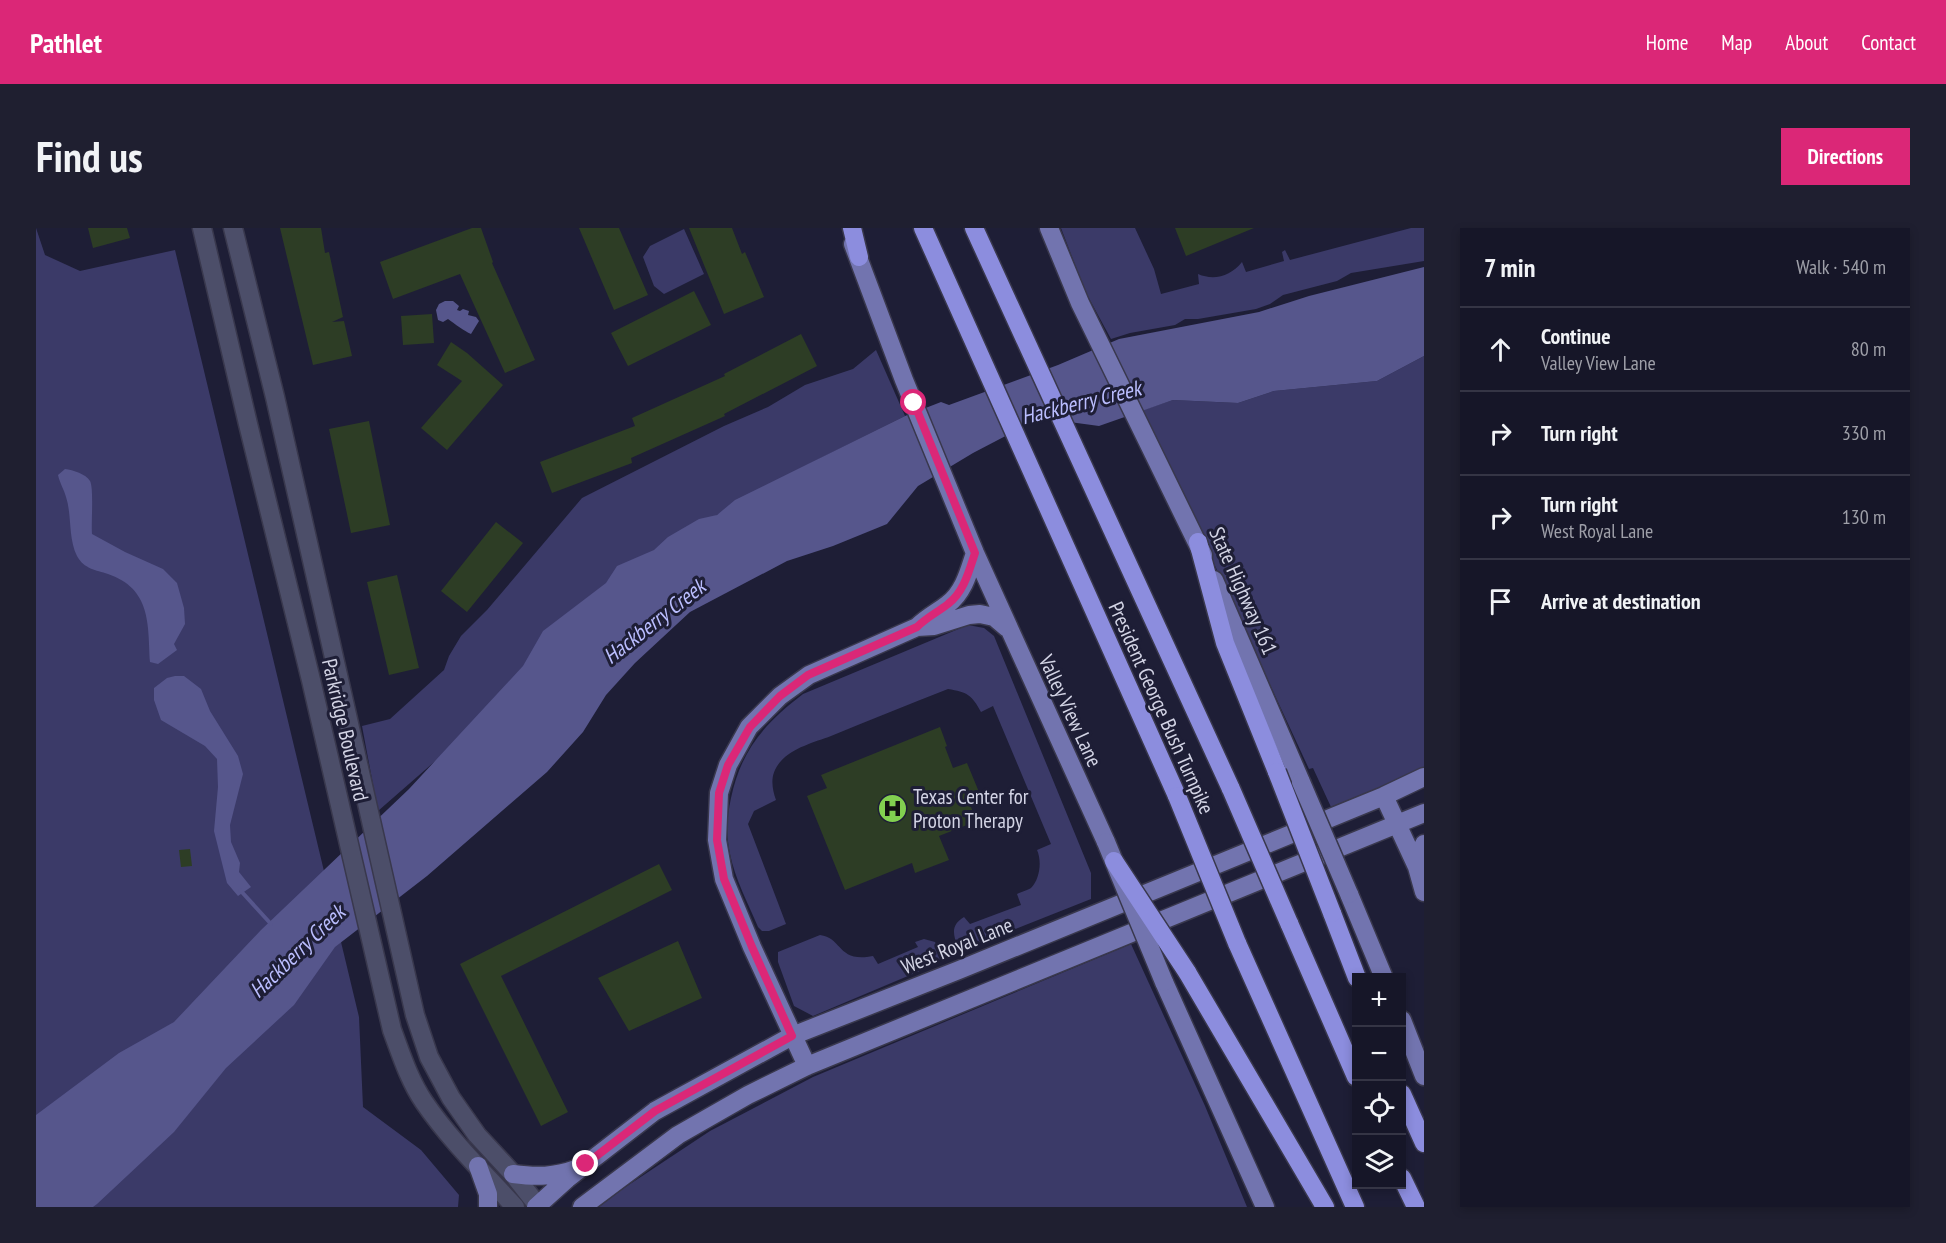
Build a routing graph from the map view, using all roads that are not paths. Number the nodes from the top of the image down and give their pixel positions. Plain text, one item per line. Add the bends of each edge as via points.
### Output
1 (202, 228) edge
2 (233, 228) edge
3 (846, 228) edge
4 (852, 228) edge
5 (923, 228) edge
6 (974, 228) edge
7 (1049, 228) edge
8 (859, 257) junction
9 (1198, 542) junction
10 (975, 553) junction
11 (917, 627) junction
12 (1007, 628) junction
13 (1424, 777) edge
14 (1384, 796) junction
15 (1424, 813) edge
16 (1398, 823) junction
17 (1424, 844) edge
18 (1114, 861) junction
19 (1417, 867) junction
20 (1424, 892) edge
21 (1355, 973) edge
22 (1382, 973) edge
23 (1404, 1027) edge
24 (792, 1036) junction
25 (807, 1066) junction
26 (1352, 1068) edge
27 (1424, 1076) edge
28 (1406, 1105) edge
29 (1424, 1143) edge
30 (586, 1164) junction
31 (478, 1166) junction
32 (513, 1174) junction
33 (1406, 1188) edge
34 (538, 1206) edge
35 (488, 1207) edge
36 (514, 1207) edge
37 (582, 1207) edge
38 (1265, 1207) edge
39 (1324, 1207) edge
40 (1355, 1207) edge
41 (1416, 1207) edge

1 - 31 street, Parkridge Boulevard via 392,1030 423,1101
2 - 32 street, Parkridge Boulevard via 415,1015 429,1057 451,1098 477,1135
3 - 8 main road, Valley View Lane
4 - 8 highway
5 - 40 highway, President George Bush Turnpike, bridge via 1177,795 1237,943
6 - 26 highway, President George Bush Turnpike, bridge via 1231,789
7 - 9 main road, State Highway 161 via 1080,303
8 - 10 main road, Valley View Lane
9 - 21 highway, bridge via 1225,643
9 - 22 main road, State Highway 161, bridge
10 - 11 main road via 962,590
10 - 12 main road, Valley View Lane
11 - 12 main road via 980,614 994,616
11 - 24 main road via 808,675 780,696 750,727 728,765 719,793 717,840 724,879
12 - 18 main road, Valley View Lane, bridge
13 - 14 main road, West Royal Lane
14 - 16 main road
14 - 24 main road, West Royal Lane
15 - 16 main road
16 - 19 main road
16 - 25 main road
17 - 19 main road
18 - 38 main road, Valley View Lane, bridge
18 - 39 highway, bridge via 1187,972
19 - 20 main road
23 - 27 main road
24 - 25 main road
24 - 30 main road, West Royal Lane via 655,1111
25 - 37 main road via 678,1135
28 - 29 highway
30 - 32 main road via 563,1174
30 - 34 main road, West Royal Lane
31 - 35 main road via 488,1194
31 - 36 street, Parkridge Boulevard
32 - 34 street, Parkridge Boulevard
33 - 41 highway

